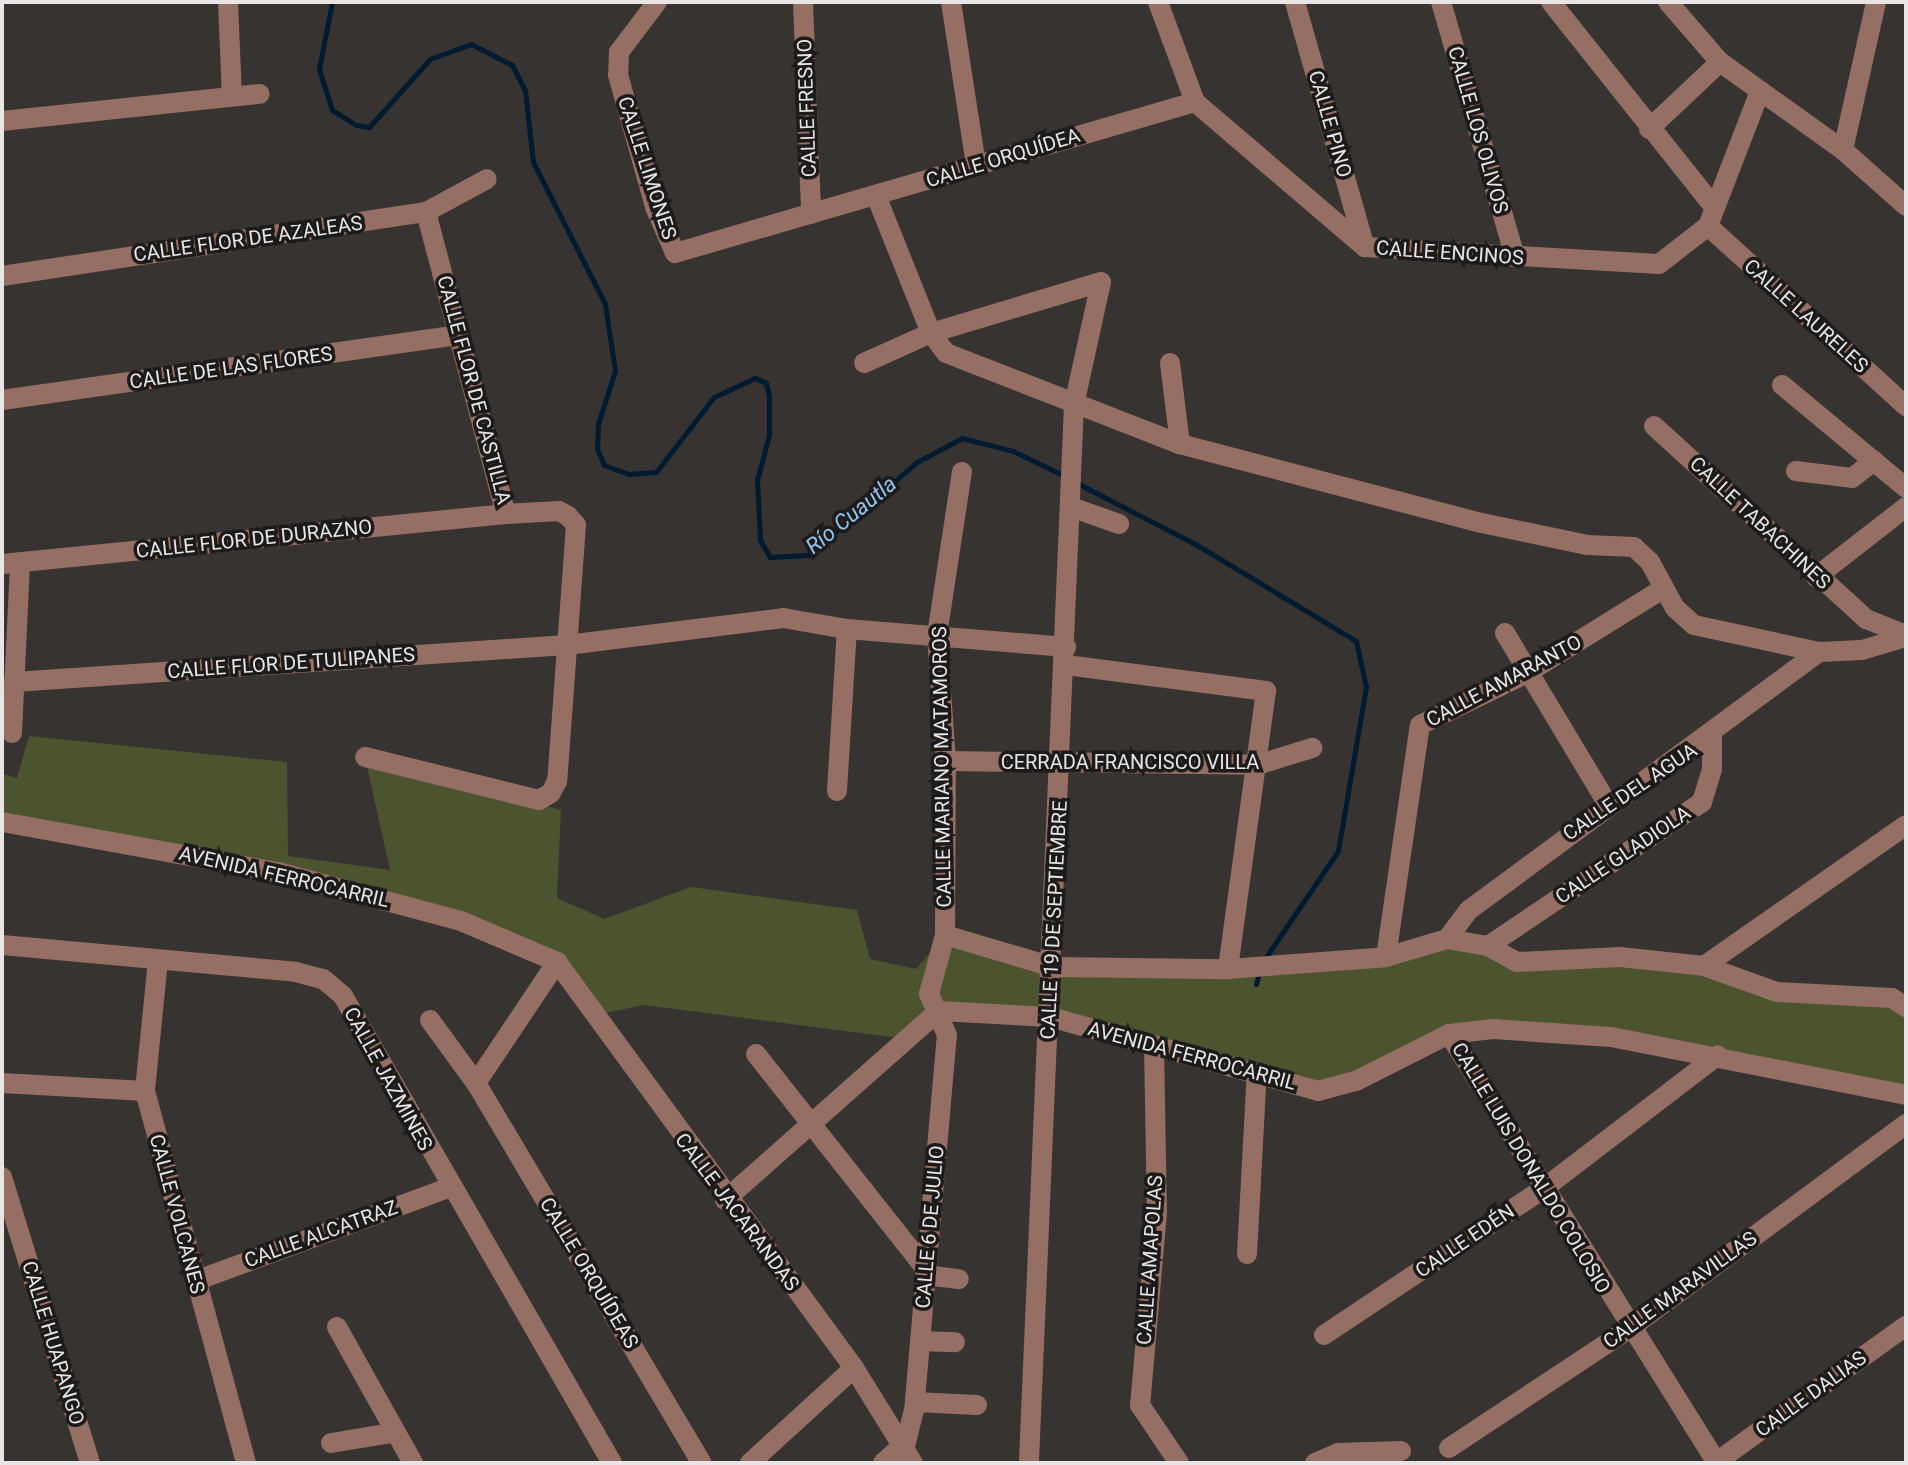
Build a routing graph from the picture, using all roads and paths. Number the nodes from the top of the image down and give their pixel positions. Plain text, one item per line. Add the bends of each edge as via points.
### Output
1 (228, 2) edge
2 (657, 2) edge
3 (803, 2) edge
4 (951, 2) edge
5 (1158, 2) edge
6 (1295, 2) edge
7 (1441, 2) edge
8 (1551, 2) edge
9 (1668, 2) edge
10 (1876, 2) edge
11 (1720, 62) junction
12 (1760, 91) junction
13 (260, 94) dead end
14 (232, 96) junction
15 (1195, 102) junction
16 (2, 121) edge
17 (1649, 129) junction
18 (1843, 150) junction
19 (976, 165) junction
20 (487, 179) dead end
21 (877, 198) junction
22 (1906, 206) edge
23 (426, 212) junction
24 (811, 214) junction
25 (1711, 216) junction
26 (1365, 247) junction
27 (1515, 257) junction
28 (2, 276) edge
29 (931, 333) junction
30 (459, 335) junction
31 (864, 363) dead end
32 (1170, 363) dead end
33 (1782, 385) dead end
34 (2, 400) edge
35 (1074, 405) junction
36 (1906, 406) edge
37 (1654, 426) dead end
38 (1180, 444) junction
39 (1874, 461) junction
40 (1796, 471) dead end
41 (962, 472) dead end
42 (1906, 488) edge
43 (1071, 507) junction
44 (1906, 507) edge
45 (506, 514) junction
46 (1119, 524) dead end
47 (11, 563) edge
48 (1816, 577) junction
49 (1664, 588) junction
50 (1866, 619) junction
51 (847, 629) junction
52 (1505, 633) dead end
53 (937, 635) junction
54 (1906, 636) edge
55 (567, 645) junction
56 (1862, 650) junction
57 (1819, 652) junction
58 (1066, 656) junction
59 (1527, 673) junction
60 (14, 682) junction
61 (12, 733) dead end
62 (1712, 736) junction
63 (1312, 748) dead end
64 (365, 757) dead end
65 (946, 761) junction
66 (1061, 765) junction
67 (1257, 765) junction
68 (837, 791) dead end
69 (1607, 803) junction
70 (2, 822) edge
71 (1906, 825) edge
72 (945, 935) junction
73 (1447, 939) junction
74 (2, 945) edge
75 (1488, 946) junction
76 (1386, 957) junction
77 (158, 960) junction
78 (557, 962) junction
79 (1704, 966) junction
80 (1053, 967) junction
81 (1228, 969) junction
82 (1901, 998) edge
83 (939, 1011) junction
84 (1050, 1017) junction
85 (430, 1020) dead end
86 (1449, 1034) junction
87 (1154, 1045) junction
88 (756, 1054) dead end
89 (1718, 1055) junction
90 (1257, 1072) junction
91 (2, 1083) edge
92 (476, 1083) junction
93 (145, 1091) junction
94 (1906, 1095) edge
95 (809, 1124) junction
96 (1906, 1124) edge
97 (2, 1177) edge
98 (448, 1188) junction
99 (1543, 1189) junction
100 (725, 1200) junction
101 (1247, 1254) dead end
102 (925, 1272) junction
103 (959, 1279) dead end
104 (195, 1281) junction
105 (1906, 1326) edge
106 (337, 1327) dead end
107 (1629, 1329) junction
108 (1324, 1335) dead end
109 (920, 1341) junction
110 (955, 1342) dead end
111 (854, 1368) junction
112 (915, 1402) junction
113 (977, 1405) dead end
114 (392, 1433) junction
115 (906, 1442) junction
116 (331, 1443) dead end
117 (1449, 1448) dead end
118 (1401, 1451) dead end
119 (90, 1463) edge
120 (246, 1463) edge
121 (413, 1463) edge
122 (612, 1463) edge
123 (702, 1463) edge
124 (750, 1463) edge
125 (883, 1463) edge
126 (913, 1463) edge
127 (1029, 1463) edge
128 (1179, 1463) edge
129 (1316, 1463) edge
130 (1716, 1463) edge

1 - 14 street
2 - 24 street, CALLE LIMONES via 619,52 618,75 655,207 675,253
3 - 24 street, CALLE FRESNO
4 - 19 street
5 - 15 street, CALLE ENCINOS
6 - 26 street, CALLE PINO
7 - 27 street, CALLE LOS OLIVOS
8 - 17 street, CALLE LAURELES
9 - 11 street
10 - 18 street
11 - 12 street
11 - 17 street
12 - 18 street
12 - 25 street
13 - 14 street
14 - 16 street
15 - 19 street, CALLE ORQUÍDEA
15 - 26 street, CALLE ENCINOS
17 - 25 street, CALLE LAURELES
18 - 22 street
19 - 21 street, CALLE ORQUÍDEA
20 - 23 street, CALLE FLOR DE AZALEAS
21 - 24 street, CALLE ORQUÍDEA
21 - 29 street
23 - 28 street, CALLE FLOR DE AZALEAS
23 - 30 street, CALLE FLOR DE CASTILLA
25 - 27 street, CALLE ENCINOS via 1659,264
25 - 36 street, CALLE LAURELES
26 - 27 street, CALLE ENCINOS
29 - 31 street
29 - 35 street via 946,353
29 - 35 street, CALLE 19 DE SEPTIEMBRE via 1101,282
30 - 34 street, CALLE DE LAS FLORES
30 - 45 street, CALLE FLOR DE CASTILLA
32 - 38 street
33 - 39 street
35 - 38 street
35 - 43 street, CALLE 19 DE SEPTIEMBRE
37 - 48 street, CALLE TABACHINES
38 - 49 street, CALLE TABACHINES via 1477,522 1587,545 1619,544 1650,562
39 - 40 street via 1852,478
39 - 42 street
41 - 53 street, CALLE MARIANO MATAMOROS
43 - 46 street
43 - 58 street, CALLE 19 DE SEPTIEMBRE
44 - 48 street
45 - 47 street, CALLE FLOR DE DURAZNO
45 - 55 street, CALLE FLOR DE CASTILLA via 559,511 576,525
47 - 60 street
48 - 50 street, CALLE TABACHINES
49 - 57 street, CALLE TABACHINES via 1675,608 1694,625
49 - 59 street, CALLE AMARANTO
50 - 54 street, CALLE TABACHINES
50 - 56 street
51 - 53 street, CALLE FLOR DE TULIPANES
51 - 55 street, CALLE FLOR DE TULIPANES via 783,618
51 - 68 street
52 - 59 street
53 - 58 street, CALLE FLOR DE TULIPANES
53 - 65 street, CALLE MARIANO MATAMOROS
54 - 56 street, CALLE TABACHINES
55 - 60 street, CALLE FLOR DE TULIPANES
55 - 64 street, CALLE FLOR DE CASTILLA via 551,793 539,800
56 - 57 street, CALLE TABACHINES
57 - 62 street, CALLE DEL AGUA
58 - 66 street, CALLE 19 DE SEPTIEMBRE
58 - 67 street, CALLE FLOR DE TULIPANES via 1266,691
59 - 69 street
59 - 76 street, CALLE AMARANTO via 1432,716 1414,736
60 - 61 street
62 - 69 street, CALLE DEL AGUA
62 - 75 street, CALLE GLADIOLA via 1712,769 1702,802
63 - 67 street, CERRADA FRANCISCO VILLA
65 - 66 street, CERRADA FRANCISCO VILLA
65 - 72 street, CALLE MARIANO MATAMOROS
66 - 67 street, CERRADA FRANCISCO VILLA
66 - 80 street, CALLE 19 DE SEPTIEMBRE
67 - 81 street
69 - 73 street, CALLE DEL AGUA via 1469,910
70 - 78 street, AVENIDA FERROCARRIL via 278,872 461,921
71 - 79 street
72 - 80 street
72 - 83 street, CALLE MARIANO MATAMOROS via 929,994
73 - 75 street
73 - 76 street
74 - 77 street, CALLE JAZMINES
75 - 79 street via 1517,962 1620,957
76 - 81 street
77 - 93 street, CALLE VOLCANES
77 - 98 street, CALLE JAZMINES via 323,979 343,996
78 - 92 street
78 - 100 street, CALLE JACARANDAS
79 - 82 street via 1777,992
80 - 81 street
80 - 84 street, CALLE 19 DE SEPTIEMBRE
83 - 84 street, AVENIDA FERROCARRIL
83 - 95 street
83 - 102 street, CALLE 6 DE JULIO via 947,1035
84 - 87 street, AVENIDA FERROCARRIL
84 - 127 street, CALLE 19 DE SEPTIEMBRE
85 - 92 street, CALLE ORQUÍDEAS
86 - 89 street, AVENIDA FERROCARRIL via 1493,1029 1611,1037
86 - 90 street, AVENIDA FERROCARRIL via 1356,1081 1318,1091
86 - 99 street, CALLE LUIS DONALDO COLOSIO
87 - 90 street, AVENIDA FERROCARRIL
87 - 128 street, CALLE AMAPOLAS via 1157,1212 1140,1405
88 - 95 street
89 - 94 street, AVENIDA FERROCARRIL
89 - 99 street, CALLE EDÉN
90 - 101 street
91 - 93 street
92 - 123 street, CALLE ORQUÍDEAS
93 - 104 street, CALLE VOLCANES
95 - 100 street
95 - 102 street
96 - 107 street, CALLE MARAVILLAS
97 - 119 street, CALLE HUAPANGO
98 - 104 street, CALLE ALCATRAZ
98 - 122 street, CALLE JAZMINES
99 - 107 street, CALLE LUIS DONALDO COLOSIO
99 - 108 street, CALLE EDÉN
100 - 111 street, CALLE JACARANDAS
102 - 103 street
102 - 109 street, CALLE 6 DE JULIO
104 - 120 street, CALLE VOLCANES
105 - 130 street, CALLE DALIAS
106 - 114 street
107 - 117 street, CALLE MARAVILLAS
107 - 130 street, CALLE LUIS DONALDO COLOSIO
109 - 110 street
109 - 112 street, CALLE 6 DE JULIO
111 - 115 street, CALLE JACARANDAS
111 - 124 street
112 - 113 street
112 - 115 street, CALLE 6 DE JULIO
114 - 116 street
114 - 121 street
115 - 125 street
115 - 126 street, CALLE JACARANDAS
118 - 129 street via 1338,1453

